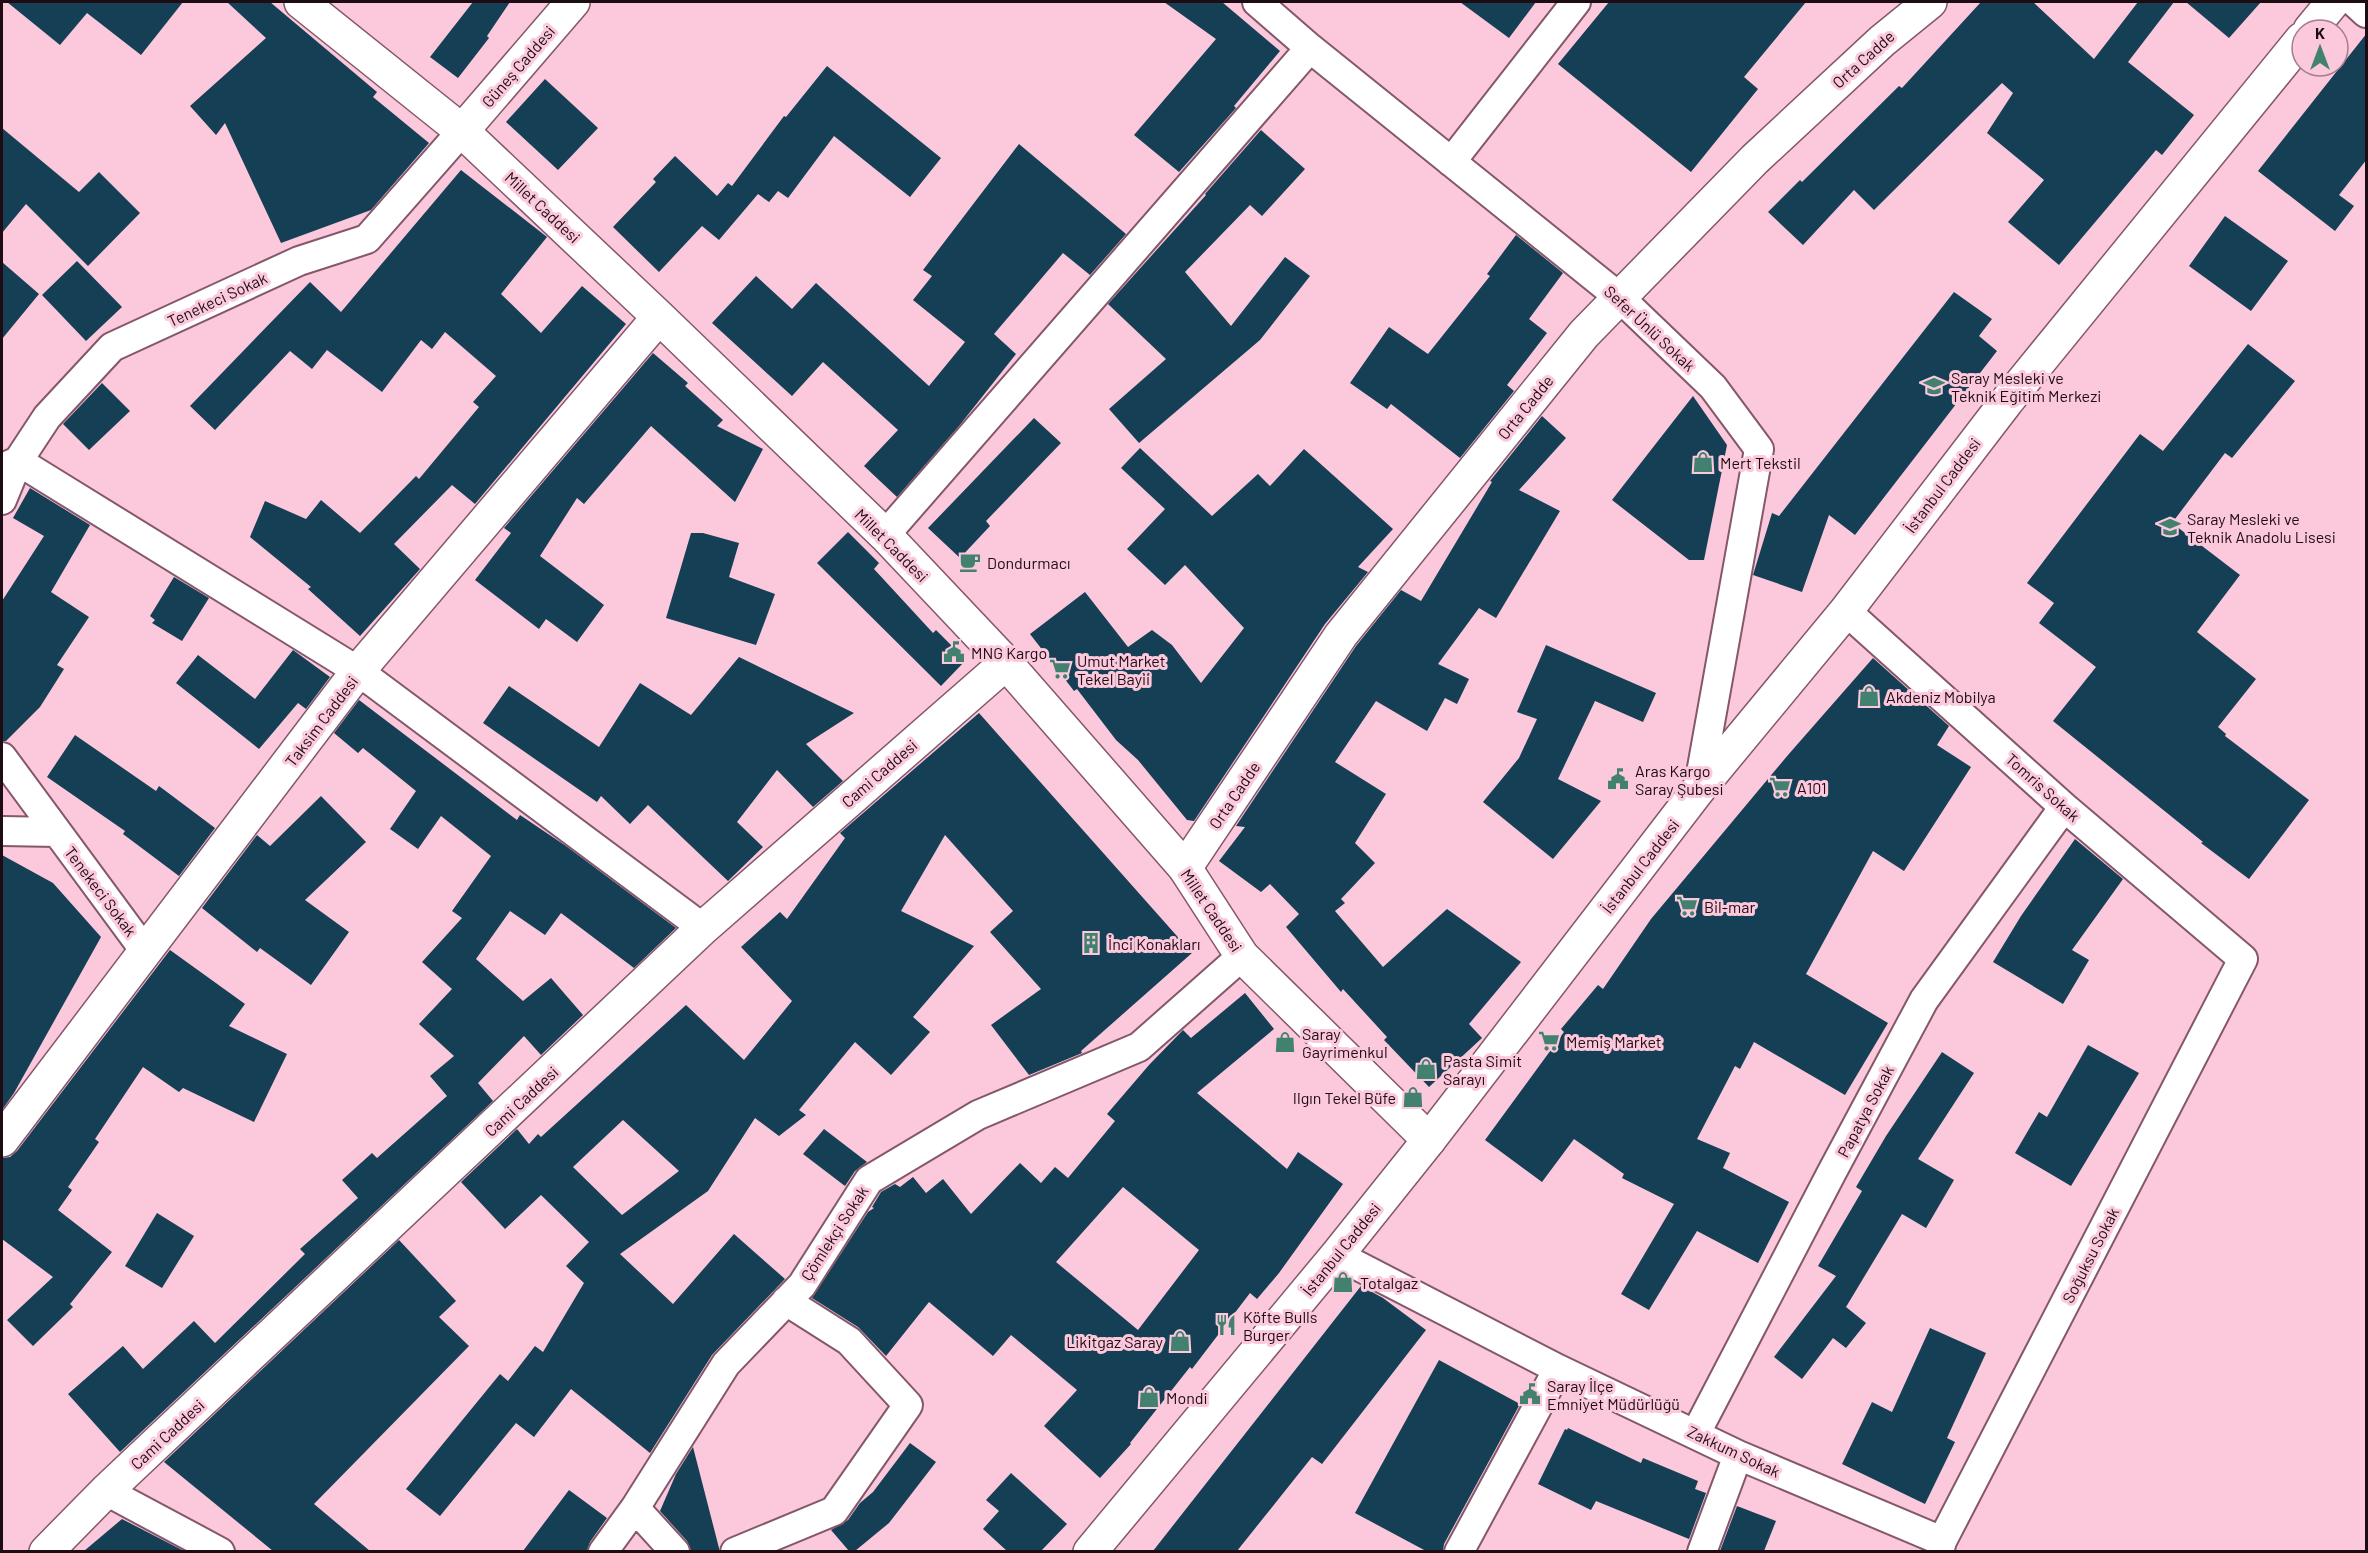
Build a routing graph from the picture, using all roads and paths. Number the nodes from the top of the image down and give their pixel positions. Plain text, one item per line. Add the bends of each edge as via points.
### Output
1 (301, 2) edge
2 (573, 2) edge
3 (1257, 2) edge
4 (1576, 2) edge
5 (1895, 2) edge
6 (1929, 2) edge
7 (2333, 2) edge
8 (2354, 2) edge
9 (2367, 13) edge
10 (2320, 18) edge
11 (1882, 40) junction
12 (1310, 48) junction
13 (2290, 54) edge
14 (462, 131) junction
15 (1451, 162) junction
16 (1619, 297) junction
17 (659, 317) junction
18 (10, 464) edge
19 (2, 500) edge
20 (885, 535) junction
21 (1846, 611) junction
22 (1006, 663) junction
23 (358, 671) junction
24 (2, 757) edge
25 (1698, 790) junction
26 (2064, 807) junction
27 (2, 831) edge
28 (57, 831) junction
29 (1185, 868) junction
30 (703, 928) junction
31 (145, 951) junction
32 (1242, 956) junction
33 (2243, 959) joint
34 (2, 1140) edge
35 (1429, 1140) junction
36 (1337, 1255) junction
37 (786, 1301) junction
38 (1558, 1369) junction
39 (1696, 1433) junction
40 (1738, 1455) junction
41 (106, 1491) junction
42 (635, 1509) junction
43 (1940, 1546) edge
44 (46, 1551) edge
45 (220, 1551) edge
46 (603, 1551) edge
47 (675, 1551) edge
48 (735, 1551) edge
49 (1090, 1551) edge
50 (1459, 1551) edge
51 (1702, 1551) edge

1 - 14 main road, Millet Caddesi
2 - 14 main road, Güneş Caddesi
3 - 12 street, Sefer Ünlü Sokak
4 - 15 street
5 - 11 main road
6 - 11 main road, Orta Cadde
7 - 10 main road
8 - 9 street
11 - 16 main road, Orta Cadde via 1755,159
12 - 15 street, Sefer Ünlü Sokak
12 - 20 street
13 - 21 main road, İstanbul Caddesi via 2007,401
14 - 17 main road, Millet Caddesi
14 - 18 street, Tenekeci Sokak via 367,239 299,261 112,347 46,417
15 - 16 street, Sefer Ünlü Sokak
16 - 25 street, Sefer Ünlü Sokak via 1713,387 1759,449
16 - 29 main road, Orta Cadde via 1584,334 1341,635
17 - 20 main road, Millet Caddesi
17 - 23 main road, Taksim Caddesi
18 - 19 street, Tenekeci Sokak
18 - 23 street
20 - 22 main road, Millet Caddesi
21 - 25 main road, İstanbul Caddesi
21 - 26 street, Tomris Sokak
22 - 29 main road, Millet Caddesi
22 - 30 main road, Cami Caddesi
23 - 30 street
23 - 31 main road, Taksim Caddesi
24 - 28 street, Tenekeci Sokak
25 - 35 main road, İstanbul Caddesi
26 - 33 street, Tomris Sokak
26 - 39 street, Papatya Sokak via 1924,1000
27 - 28 street, Tenekeci Sokak
28 - 31 street, Tenekeci Sokak
29 - 32 main road, Millet Caddesi
30 - 41 main road, Cami Caddesi
31 - 34 main road, Taksim Caddesi
32 - 35 main road, Millet Caddesi
32 - 37 street, Çömlekçi Sokak via 1139,1047 978,1115 868,1180 802,1285
33 - 43 street, Soğuksu Sokak
35 - 36 main road, İstanbul Caddesi
36 - 38 street, Zakkum Sokak
36 - 49 main road, İstanbul Caddesi
37 - 42 street, Çömlekçi Sokak via 726,1364
37 - 48 street via 849,1341 908,1405 834,1511
38 - 39 street, Zakkum Sokak
38 - 50 street
39 - 40 street, Zakkum Sokak
40 - 43 street, Zakkum Sokak
40 - 51 street
41 - 44 main road, Cami Caddesi
41 - 45 street
42 - 46 street, Çömlekçi Sokak
42 - 47 street

